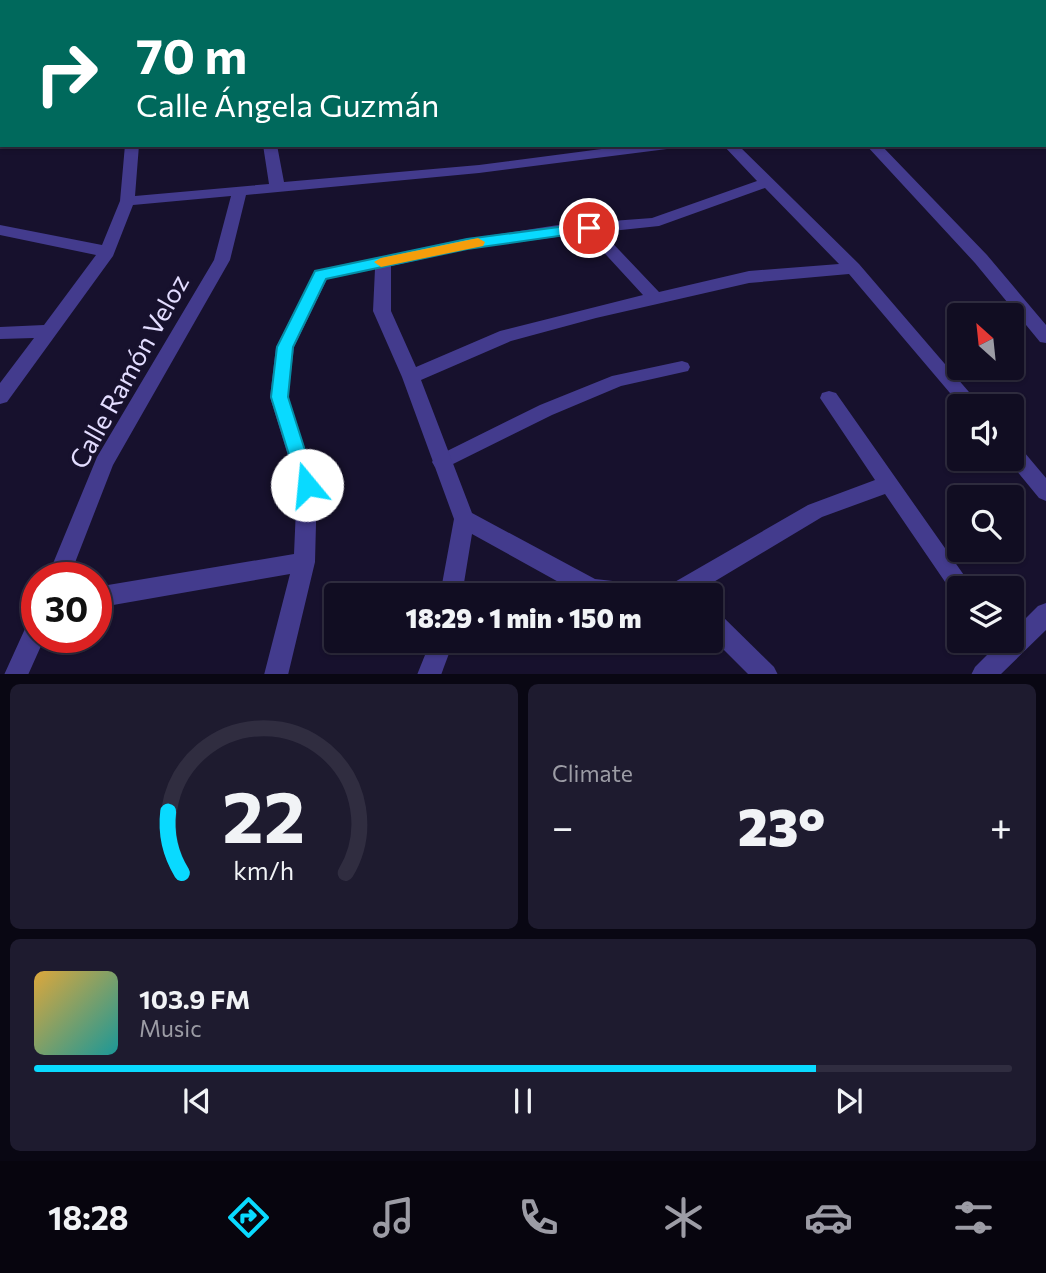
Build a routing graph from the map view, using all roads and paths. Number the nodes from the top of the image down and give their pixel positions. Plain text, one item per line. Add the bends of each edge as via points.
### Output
1 (132, 147) edge
2 (270, 147) edge
3 (645, 147) edge
4 (732, 147) edge
5 (875, 147) edge
6 (767, 182) junction
7 (277, 186) junction
8 (240, 190) junction
9 (127, 201) junction
10 (589, 228) junction
11 (0, 230) edge
12 (107, 252) junction
13 (383, 262) junction
14 (853, 268) junction
15 (656, 299) junction
16 (47, 331) junction
17 (0, 332) edge
18 (1046, 337) edge
19 (682, 367) dead end
20 (411, 377) junction
21 (962, 394) edge
22 (0, 397) edge
23 (829, 398) dead end
24 (441, 462) junction
25 (1024, 466) edge
26 (888, 484) junction
27 (1046, 492) edge
28 (464, 519) junction
29 (64, 562) edge
30 (304, 562) junction
31 (953, 576) edge
32 (453, 583) edge
33 (581, 583) edge
34 (692, 583) edge
35 (112, 595) edge
36 (1046, 614) edge
37 (1024, 630) edge
38 (723, 633) edge
39 (26, 653) edge
40 (438, 653) edge
41 (998, 653) edge
42 (16, 674) edge
43 (276, 674) edge
44 (429, 674) edge
45 (766, 674) edge
46 (983, 674) edge

1 - 9 street
2 - 7 street
3 - 7 street via 479,169
4 - 6 street
5 - 18 street via 981,259
6 - 10 street via 654,223
6 - 14 street
7 - 8 street
8 - 9 street
8 - 29 street, Calle Ramón Veloz via 222,260 104,463
9 - 12 street
10 - 13 street via 467,244
10 - 15 street
11 - 12 street
12 - 16 street
13 - 20 street via 383,311
13 - 30 street via 321,275 285,347 279,397 307,485
14 - 15 street via 749,277
14 - 21 street
15 - 20 street via 506,336
16 - 17 street
16 - 22 street
19 - 24 lane via 618,380
20 - 24 street
23 - 26 street
24 - 28 street
25 - 27 street
26 - 31 street
26 - 34 street via 815,511
28 - 32 street
28 - 33 street
30 - 35 street
30 - 43 street
36 - 37 street
38 - 45 street
39 - 42 street
40 - 44 street
41 - 46 street

